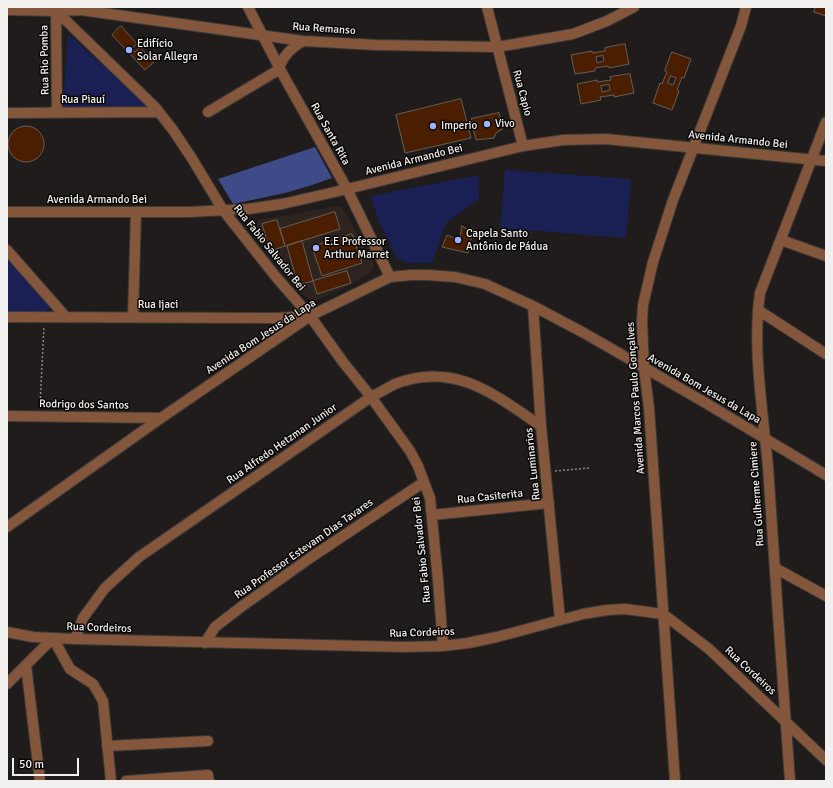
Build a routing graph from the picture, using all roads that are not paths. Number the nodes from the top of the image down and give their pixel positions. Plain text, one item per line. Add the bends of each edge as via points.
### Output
1 (248, 7) edge
2 (487, 7) edge
3 (634, 7) edge
4 (746, 7) edge
5 (55, 8) edge
6 (7, 10) edge
7 (262, 34) junction
8 (303, 41) junction
9 (497, 47) junction
10 (280, 69) junction
11 (159, 112) junction
12 (208, 112) dead end
13 (7, 113) edge
14 (57, 113) junction
15 (826, 122) edge
16 (523, 146) junction
17 (693, 148) junction
18 (811, 160) junction
19 (826, 161) edge
20 (347, 189) junction
21 (223, 210) junction
22 (7, 212) edge
23 (136, 212) junction
24 (781, 240) junction
25 (7, 250) edge
26 (826, 256) edge
27 (390, 277) junction
28 (533, 306) junction
29 (758, 310) junction
30 (64, 316) junction
31 (310, 316) junction
32 (7, 317) edge
33 (133, 317) junction
34 (826, 354) edge
35 (644, 368) junction
36 (371, 397) junction
37 (7, 416) edge
38 (161, 418) junction
39 (541, 426) junction
40 (765, 438) junction
41 (826, 475) edge
42 (424, 482) junction
43 (550, 503) junction
44 (432, 515) junction
45 (7, 527) edge
46 (775, 568) junction
47 (826, 596) edge
48 (663, 614) junction
49 (560, 620) junction
50 (7, 632) edge
51 (53, 638) junction
52 (75, 639) junction
53 (205, 643) junction
54 (443, 646) junction
55 (26, 665) junction
56 (7, 684) edge
57 (785, 720) junction
58 (208, 741) dead end
59 (107, 746) junction
60 (826, 760) edge
61 (40, 781) edge
62 (111, 781) edge
63 (126, 781) edge
64 (209, 781) edge
65 (675, 781) edge
66 (790, 781) edge

1 - 7 street, Rua Santa Rita
2 - 9 street, Rua Capio
3 - 9 street, Rua Remanso via 573,34
4 - 17 street, Avenida Marcos Paulo Gonçalves
5 - 6 street, Rua Remanso
5 - 7 street, Rua Remanso
5 - 11 street, Rua Fabio Salvador Bei
5 - 14 street, Rua Rio Pomba via 58,59
7 - 8 street, Rua Remanso
7 - 10 street, Rua Santa Rita
8 - 9 street, Rua Remanso
8 - 10 street via 285,55
9 - 16 street, Rua Capio
10 - 12 street
10 - 20 street, Rua Santa Rita
11 - 14 street, Rua Piauí
11 - 21 street, Rua Fabio Salvador Bei via 191,156
13 - 14 street, Rua Piauí
15 - 18 street, Rua Gulherme Cimiere
16 - 17 street, Avenida Armando Bei via 563,140 606,139
16 - 20 street, Avenida Armando Bei
17 - 18 street, Avenida Armando Bei
17 - 35 street, Avenida Marcos Paulo Gonçalves via 653,262 643,305
18 - 19 street, Avenida Armando Bei
18 - 24 street, Rua Gulherme Cimiere
20 - 21 street, Avenida Armando Bei via 282,204
20 - 27 street, Rua Santa Rita
21 - 23 street, Avenida Armando Bei
21 - 31 street, Rua Fabio Salvador Bei
22 - 23 street, Avenida Armando Bei
23 - 33 street
24 - 26 street
24 - 29 street, Rua Gulherme Cimiere via 760,293
25 - 30 street
27 - 28 street, Avenida Bom Jesus da Lapa via 455,277 485,284
27 - 31 street, Avenida Bom Jesus da Lapa
28 - 35 street, Avenida Bom Jesus da Lapa
28 - 39 street, Rua Luminarios
29 - 34 street
29 - 40 street, Rua Gulherme Cimiere via 758,355
30 - 32 street, Rua Ijaci
30 - 33 street, Rua Ijaci
31 - 33 street, Rua Ijaci
31 - 36 street, Rua Fabio Salvador Bei
31 - 38 street, Avenida Bom Jesus da Lapa
35 - 40 street, Avenida Bom Jesus da Lapa
35 - 48 street, Avenida Marcos Paulo Gonçalves
36 - 39 street, Rua Alfredo Hetzman Junior via 395,384 419,377 448,377 491,393
36 - 42 street, Rua Fabio Salvador Bei via 410,451
36 - 52 street, Rua Alfredo Hetzman Junior via 139,557 104,588 83,618
37 - 38 street, Rodrigo dos Santos
38 - 45 street, Avenida Bom Jesus da Lapa
39 - 43 street, Rua Luminarios
40 - 41 street, Avenida Bom Jesus da Lapa
40 - 46 street, Rua Gulherme Cimiere
42 - 44 street, Rua Fabio Salvador Bei via 430,498
42 - 53 street, Rua Professor Estevam Dias Tavares via 310,558 215,626
43 - 44 street, Rua Casiterita
43 - 49 street, Rua Luminarios
44 - 54 street, Rua Fabio Salvador Bei
46 - 47 street
46 - 57 street, Rua Gulherme Cimiere
48 - 49 street, Rua Cordeiros via 625,609 606,610
48 - 57 street, Rua Cordeiros via 709,649
48 - 65 street, Avenida Marcos Paulo Gonçalves
49 - 54 street, Rua Cordeiros via 497,637
50 - 51 street, Rua Cordeiros
51 - 52 street, Rua Cordeiros
51 - 55 street
51 - 59 street via 70,669 93,684 103,701
52 - 53 street, Rua Cordeiros
53 - 54 street, Rua Cordeiros
55 - 56 street
55 - 61 street
57 - 60 street, Rua Cordeiros
57 - 66 street, Rua Gulherme Cimiere
58 - 59 street
59 - 62 street
63 - 64 street via 208,775

